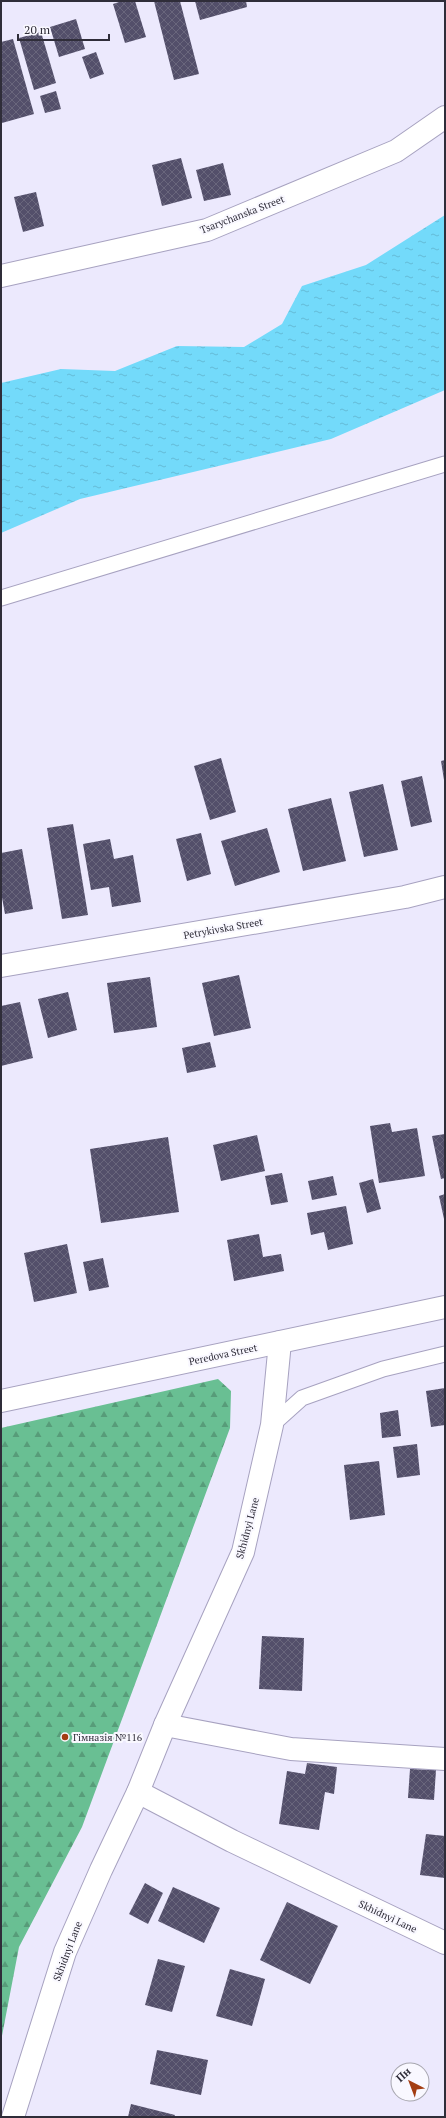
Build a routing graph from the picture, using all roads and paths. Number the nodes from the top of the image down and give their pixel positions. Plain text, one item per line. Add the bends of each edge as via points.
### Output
1 (445, 117) edge
2 (1, 276) edge
3 (445, 464) edge
4 (1, 598) edge
5 (445, 887) edge
6 (1, 966) edge
7 (445, 1307) edge
8 (280, 1342) junction
9 (445, 1354) edge
10 (1, 1401) edge
11 (272, 1425) junction
12 (165, 1725) junction
13 (445, 1759) edge
14 (138, 1792) junction
15 (445, 1943) edge
16 (13, 2117) edge

1 - 2 street, Tsarychanska Street via 396,152 207,230
3 - 4 lane
5 - 6 street, Petrykivska Street via 405,897
7 - 8 street, Peredova Street
8 - 10 street, Peredova Street
8 - 11 street, Skhidnyi Lane
9 - 11 lane via 383,1369 302,1398
11 - 12 street, Skhidnyi Lane via 243,1552
12 - 13 street via 291,1749
12 - 14 street, Skhidnyi Lane
14 - 15 street, Skhidnyi Lane via 232,1841
14 - 16 street, Skhidnyi Lane via 65,1952

